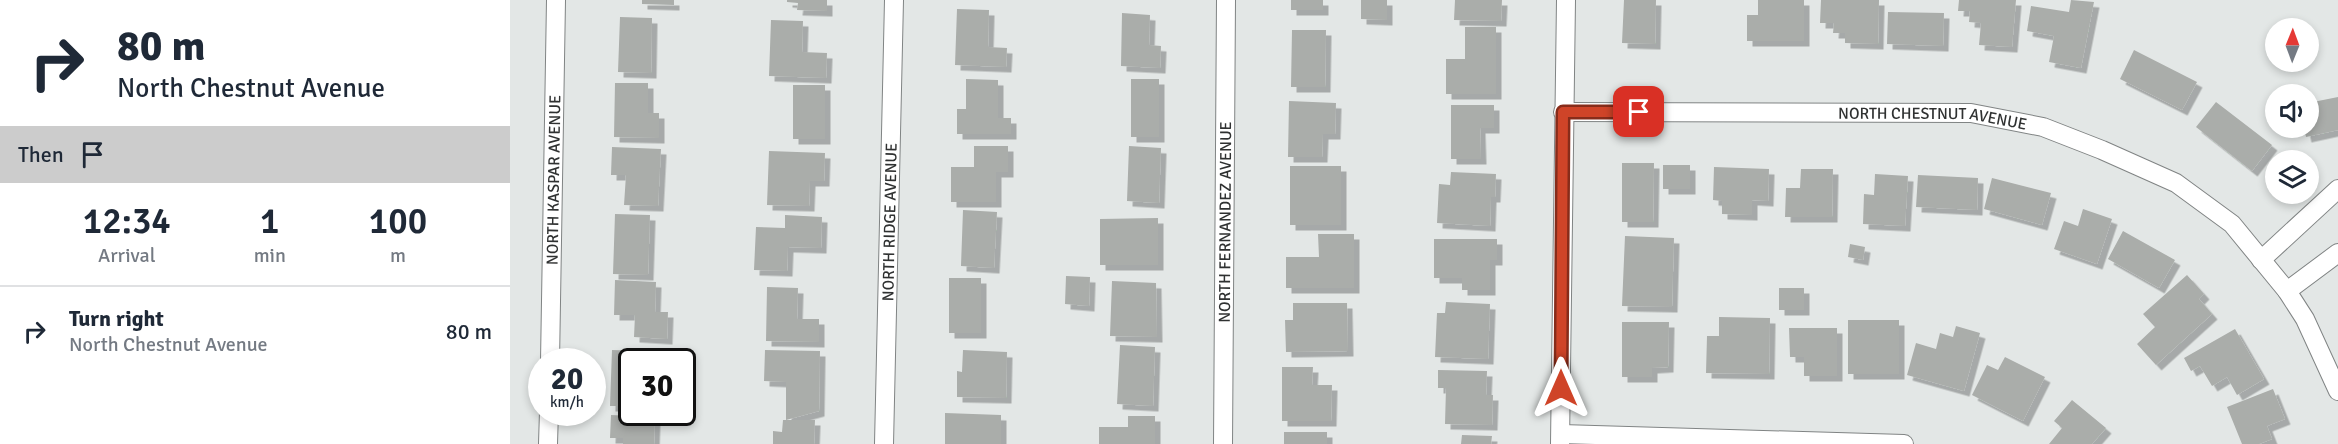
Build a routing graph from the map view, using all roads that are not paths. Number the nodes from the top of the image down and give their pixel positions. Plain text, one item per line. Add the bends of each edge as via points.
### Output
1 (556, 0) edge
2 (894, 0) edge
3 (1226, 0) edge
4 (1566, 0) edge
5 (1563, 112) junction
6 (2338, 189) edge
7 (2338, 253) edge
8 (2261, 260) junction
9 (2287, 291) junction
10 (550, 348) edge
11 (2338, 391) edge
12 (549, 426) edge
13 (1561, 439) edge
14 (548, 444) edge
15 (884, 444) edge
16 (1223, 444) edge
17 (1904, 444) edge

1 - 10 street, NORTH KASPAR AVENUE
2 - 15 street, NORTH RIDGE AVENUE
3 - 16 street, NORTH FERNANDEZ AVENUE
4 - 5 street
5 - 8 street, NORTH CHESTNUT AVENUE via 1971,113 2043,127 2176,183 2232,224
5 - 13 street
6 - 8 street
7 - 9 street
8 - 9 street, NORTH CHESTNUT AVENUE
9 - 11 street, NORTH CHESTNUT AVENUE
12 - 14 street
13 - 17 street

